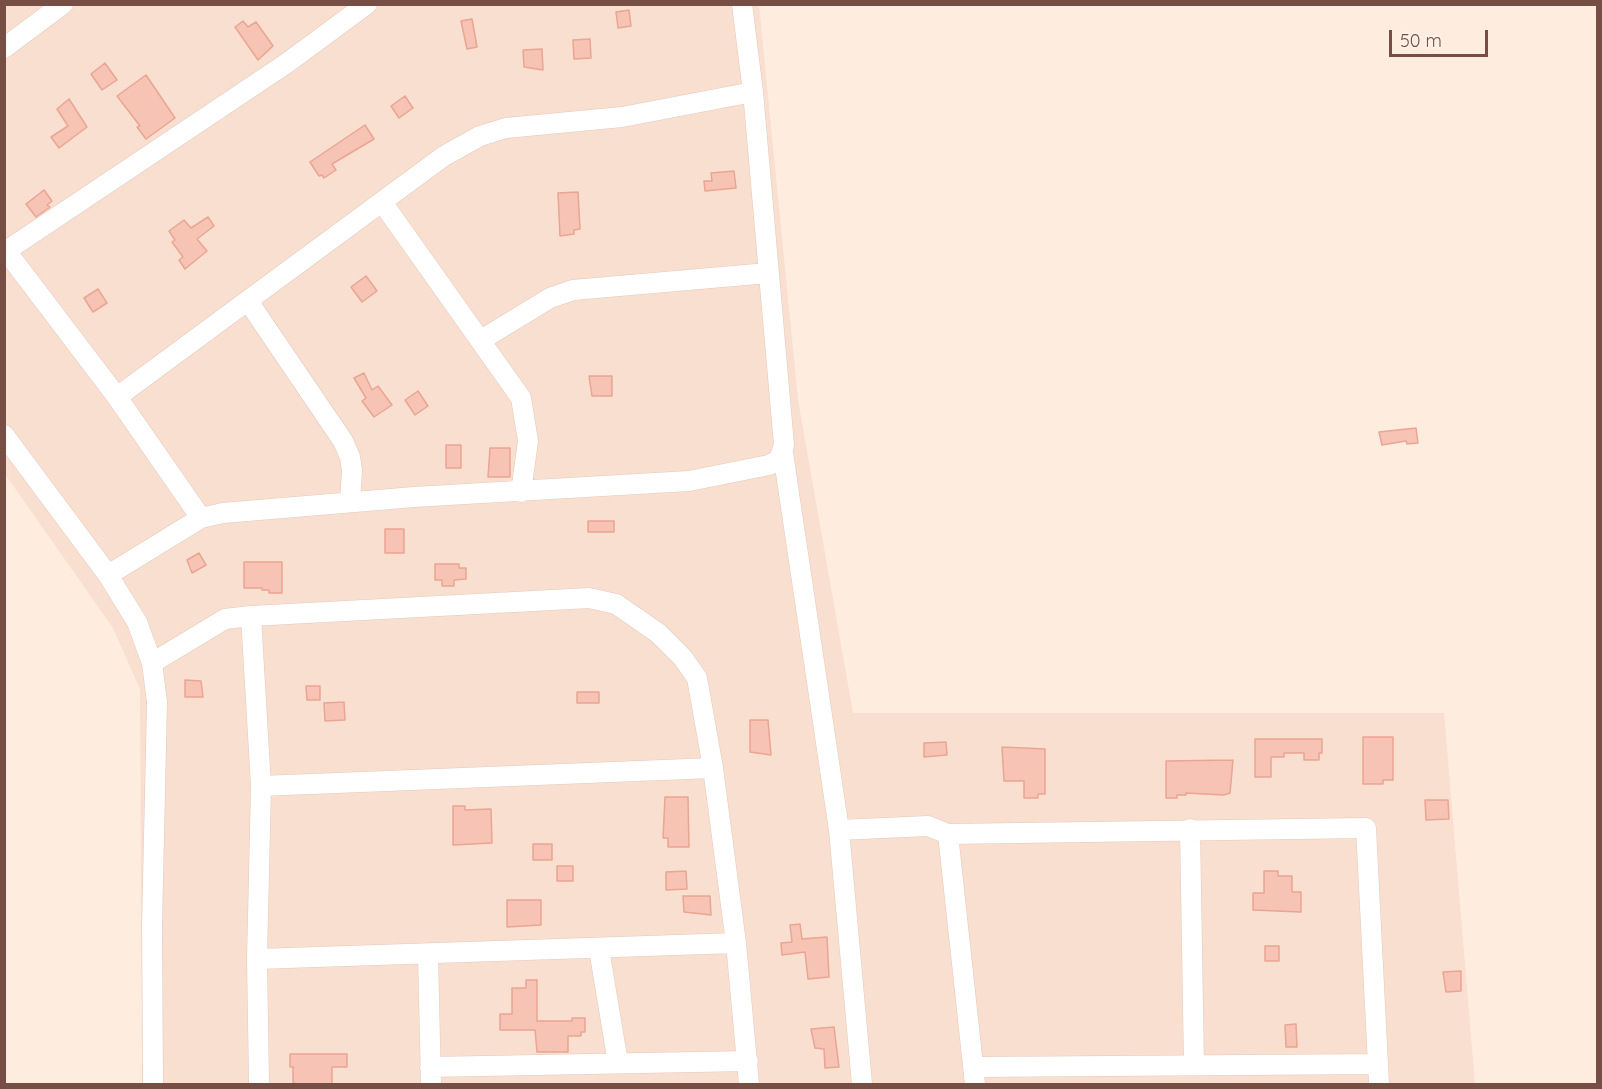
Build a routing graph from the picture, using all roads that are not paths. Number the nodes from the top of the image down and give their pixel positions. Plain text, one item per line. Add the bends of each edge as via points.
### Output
1 (63, 4) edge
2 (367, 4) edge
3 (742, 4) edge
4 (4, 48) edge
5 (753, 92) junction
6 (382, 202) junction
7 (5, 250) edge
8 (768, 273) junction
9 (248, 301) junction
10 (481, 340) junction
11 (117, 397) junction
12 (4, 435) edge
13 (783, 453) junction
14 (521, 492) junction
15 (350, 502) junction
16 (201, 518) junction
17 (108, 575) junction
18 (251, 616) junction
19 (152, 663) junction
20 (713, 768) junction
21 (261, 786) junction
22 (1190, 829) junction
23 (839, 830) junction
24 (948, 834) junction
25 (736, 943) junction
26 (599, 949) junction
27 (428, 955) junction
28 (257, 959) junction
29 (748, 1061) junction
30 (618, 1063) junction
31 (1378, 1064) junction
32 (1194, 1065) junction
33 (430, 1076) edge
34 (975, 1076) edge
35 (153, 1084) edge
36 (259, 1084) edge
37 (749, 1084) edge
38 (862, 1084) edge
39 (1379, 1084) edge

1 - 4 street
2 - 7 street via 287,63
3 - 5 street
5 - 6 street via 621,117 506,128 480,136 444,156
5 - 8 street
6 - 9 street
6 - 10 street
7 - 11 street
8 - 10 street via 573,290 550,298
8 - 13 street
9 - 11 street
9 - 15 street via 343,441 352,470
10 - 14 street via 521,398 528,441
11 - 16 street
12 - 17 street
13 - 14 street via 769,465 689,481
13 - 23 street
14 - 15 street
15 - 16 street
16 - 17 street
17 - 19 street via 137,622
18 - 19 street via 225,619
18 - 20 street via 589,598 616,604 658,633 697,678
18 - 21 street
19 - 35 street via 157,702
20 - 21 street
20 - 25 street
21 - 28 street
22 - 24 street
22 - 31 street via 1366,828
22 - 32 street
23 - 24 street via 928,826
23 - 38 street
24 - 34 street
25 - 26 street
25 - 29 street
26 - 27 street
26 - 30 street
27 - 28 street
27 - 33 street
28 - 36 street
29 - 30 street
29 - 37 street
30 - 33 street
31 - 32 street
31 - 39 street
32 - 34 street

